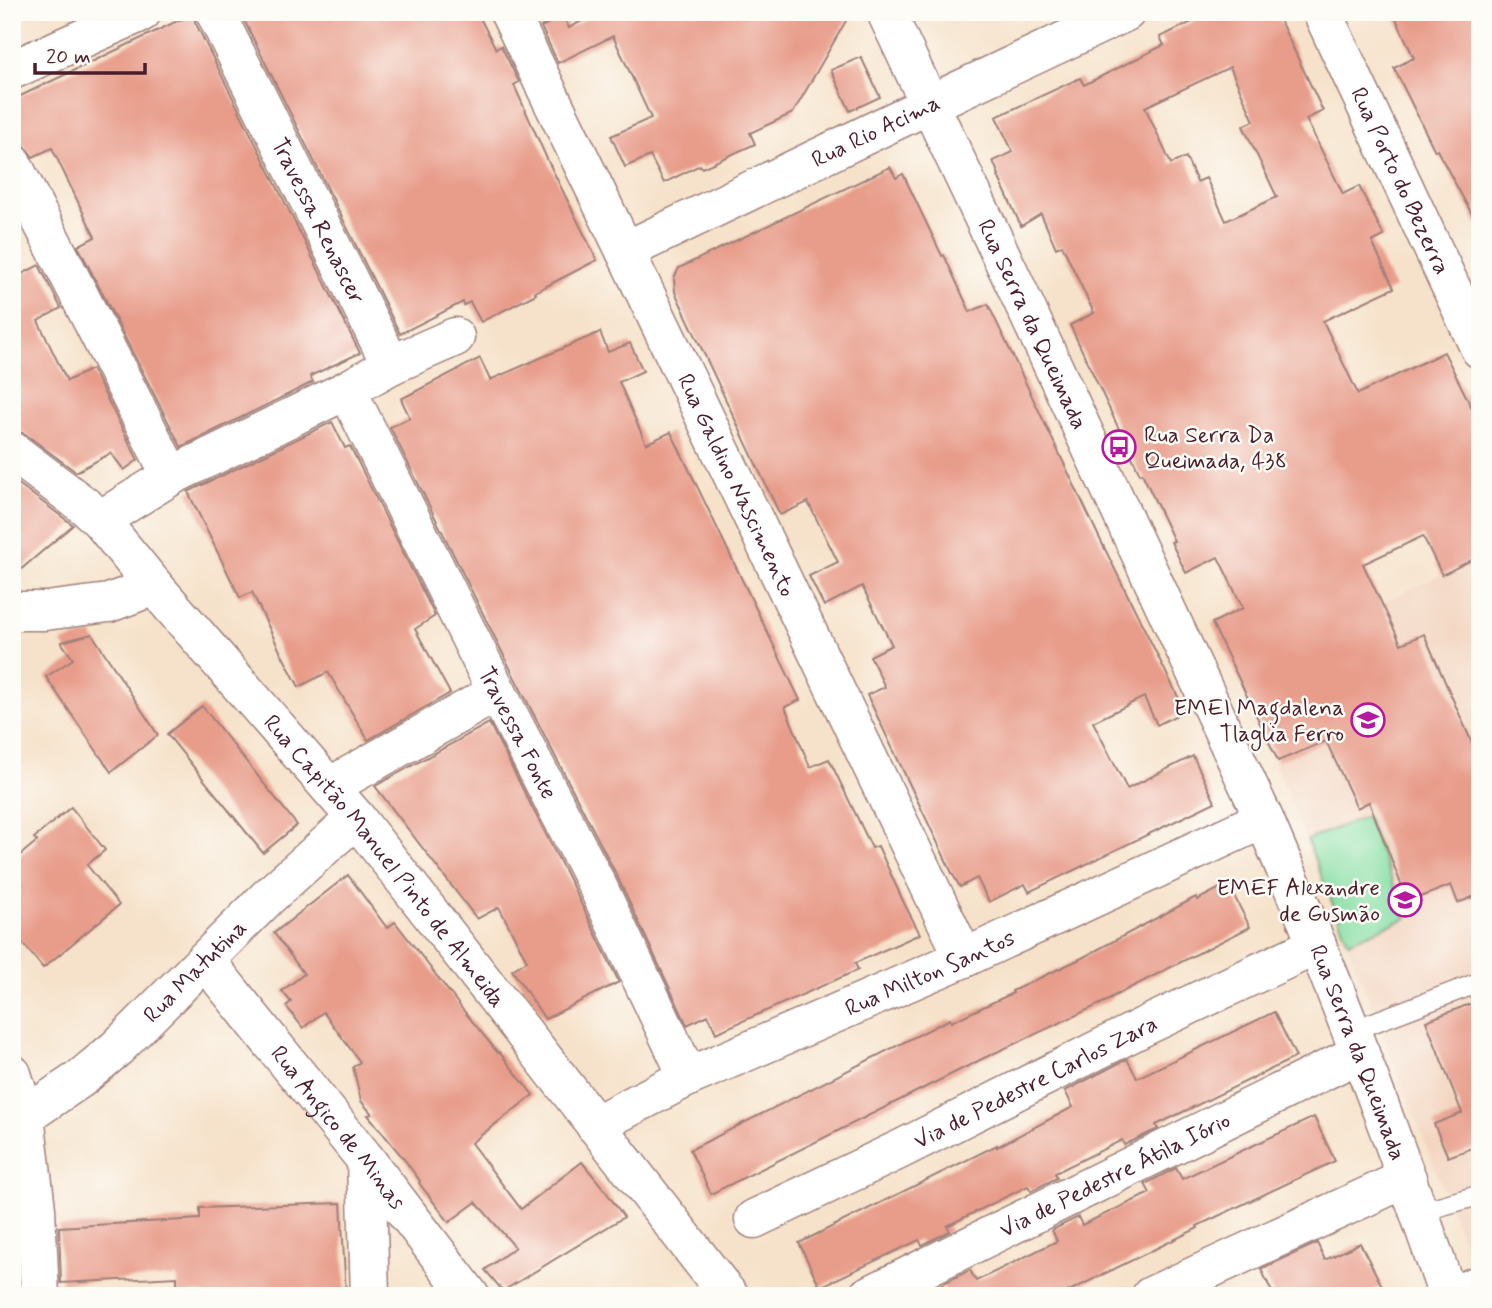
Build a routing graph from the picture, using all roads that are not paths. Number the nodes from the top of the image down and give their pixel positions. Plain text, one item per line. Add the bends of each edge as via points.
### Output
1 (142, 12) edge
2 (215, 12) edge
3 (509, 12) edge
4 (886, 12) edge
5 (1126, 12) edge
6 (1322, 12) edge
7 (12, 70) edge
8 (930, 104) junction
9 (12, 163) edge
10 (625, 251) junction
11 (455, 337) dead end
12 (1480, 349) edge
13 (391, 365) junction
14 (347, 390) junction
15 (12, 451) edge
16 (171, 476) junction
17 (100, 520) junction
18 (154, 586) junction
19 (12, 611) edge
20 (497, 692) junction
21 (329, 787) junction
22 (356, 818) junction
23 (1264, 819) junction
24 (1317, 945) junction
25 (964, 958) junction
26 (205, 960) junction
27 (1480, 982) edge
28 (1356, 1042) junction
29 (12, 1074) edge
30 (688, 1077) junction
31 (25, 1116) junction
32 (595, 1125) junction
33 (366, 1160) junction
34 (1413, 1195) junction
35 (1480, 1195) edge
36 (754, 1219) dead end
37 (1451, 1288) edge
38 (40, 1296) edge
39 (370, 1296) edge
40 (470, 1296) edge
41 (729, 1296) edge
42 (868, 1296) edge
43 (1151, 1296) edge

1 - 7 street
2 - 13 street, Travessa Renascer
3 - 10 street, Rua Galdino Nascimento
4 - 8 street, Rua Serra da Queimada
5 - 8 street, Rua Rio Acima
6 - 12 street, Rua Porto do Bezerra
8 - 10 street, Rua Rio Acima
8 - 23 street, Rua Serra da Queimada
9 - 16 street
10 - 25 street, Rua Galdino Nascimento
11 - 13 street
13 - 14 street
14 - 16 street
14 - 20 street, Travessa Fonte
15 - 17 street, Rua Capitão Manuel Pinto de Almeida
16 - 17 street
17 - 18 street, Rua Capitão Manuel Pinto de Almeida
18 - 19 street via 108,603
18 - 21 street, Rua Capitão Manuel Pinto de Almeida
20 - 21 street
20 - 30 street, Travessa Fonte via 596,883
21 - 22 street, Rua Capitão Manuel Pinto de Almeida
22 - 26 street, Rua Matutina
22 - 32 street, Rua Capitão Manuel Pinto de Almeida
23 - 24 street, Rua Serra da Queimada
23 - 25 street, Rua Milton Santos
24 - 28 street, Rua Serra da Queimada
24 - 36 street, Via de Pedestre Carlos Zara
25 - 30 street, Rua Milton Santos
26 - 31 street, Rua Matutina via 117,1048
26 - 33 street, Rua Angico de Minas
27 - 28 lane
28 - 34 street, Rua Serra da Queimada
28 - 42 street, Via de Pedestre Átila Iório
29 - 31 street
30 - 32 street, Rua Milton Santos
31 - 38 street
32 - 41 street, Rua Capitão Manuel Pinto de Almeida
33 - 39 street
33 - 40 street, Rua Angico de Minas
34 - 35 lane
34 - 37 street, Rua Serra da Queimada
34 - 43 street

